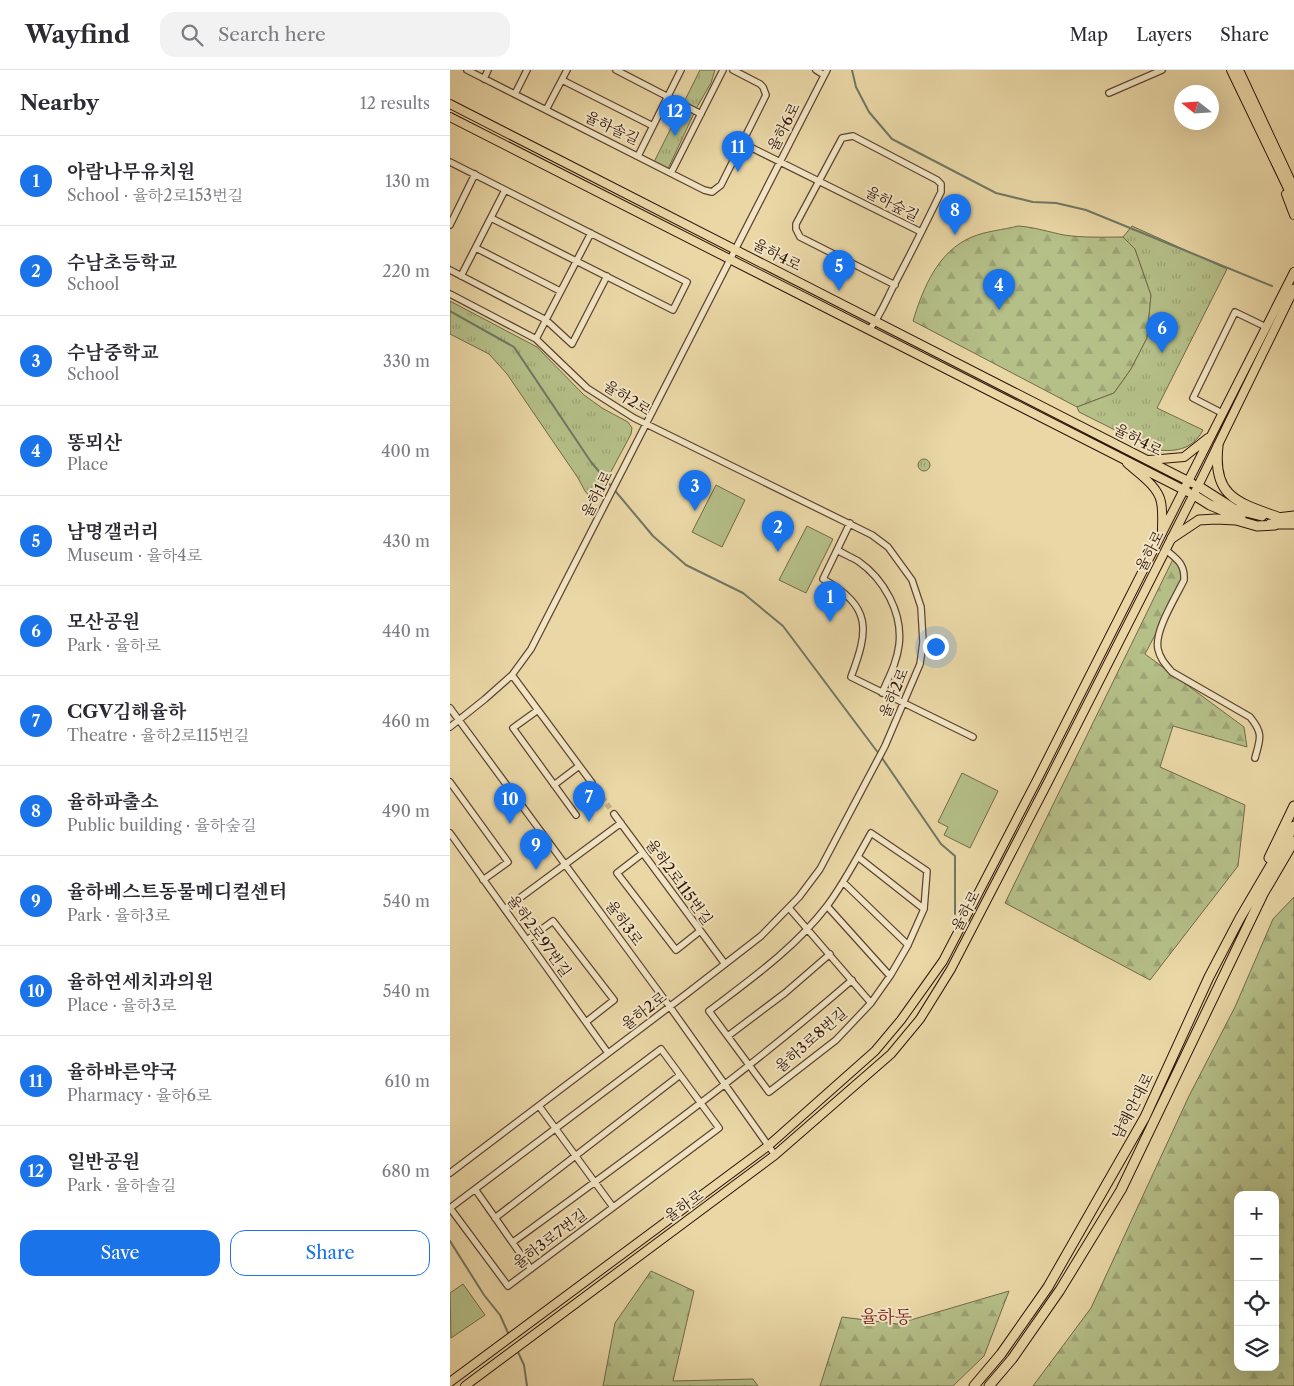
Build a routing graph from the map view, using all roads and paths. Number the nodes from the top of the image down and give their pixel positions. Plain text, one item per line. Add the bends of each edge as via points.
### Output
1 (467, 70) edge
2 (488, 70) edge
3 (527, 70) edge
4 (567, 70) edge
5 (616, 70) edge
6 (682, 70) edge
7 (723, 70) edge
8 (733, 70) edge
9 (816, 70) edge
10 (1162, 70) edge
11 (1231, 70) edge
12 (1239, 70) edge
13 (826, 73) edge
14 (484, 79) junction
15 (562, 80) junction
16 (515, 94) junction
17 (1109, 94) dead end
18 (668, 97) junction
19 (450, 104) edge
20 (546, 110) junction
21 (701, 114) junction
22 (450, 117) edge
23 (653, 126) junction
24 (742, 143) junction
25 (638, 156) junction
26 (450, 162) edge
27 (780, 162) junction
28 (1278, 169) junction
29 (671, 173) junction
30 (475, 174) junction
31 (819, 182) junction
32 (1294, 188) edge
33 (505, 190) junction
34 (1294, 201) edge
35 (1294, 215) edge
36 (490, 218) junction
37 (450, 225) edge
38 (921, 232) junction
39 (591, 233) junction
40 (476, 248) junction
41 (735, 250) junction
42 (730, 259) junction
43 (576, 261) junction
44 (1294, 265) edge
45 (450, 270) edge
46 (1294, 272) edge
47 (461, 276) junction
48 (606, 276) junction
49 (1288, 283) junction
50 (894, 285) junction
51 (1294, 289) edge
52 (560, 292) junction
53 (450, 294) edge
54 (1294, 296) edge
55 (1286, 307) junction
56 (546, 320) junction
57 (876, 322) junction
58 (1266, 327) junction
59 (869, 330) junction
60 (536, 340) junction
61 (1222, 413) junction
62 (646, 425) junction
63 (1212, 435) junction
64 (1218, 446) junction
65 (1118, 456) junction
66 (1148, 460) junction
67 (1188, 481) junction
68 (1184, 489) junction
69 (1196, 490) junction
70 (1294, 516) edge
71 (1283, 519) junction
72 (850, 524) junction
73 (1294, 524) edge
74 (1276, 525) junction
75 (1162, 532) junction
76 (1172, 538) junction
77 (837, 550) junction
78 (1166, 550) junction
79 (512, 675) junction
80 (882, 693) junction
81 (903, 703) junction
82 (450, 708) edge
83 (538, 710) junction
84 (459, 720) junction
85 (450, 727) edge
86 (973, 737) dead end
87 (1254, 758) dead end
88 (579, 766) junction
89 (450, 782) edge
90 (592, 784) tunnel mouth
91 (554, 785) junction
92 (1294, 806) edge
93 (614, 814) tunnel mouth
94 (576, 815) dead end
95 (621, 823) junction
96 (1294, 826) edge
97 (450, 833) edge
98 (1294, 841) edge
99 (643, 853) junction
100 (858, 857) junction
101 (565, 864) junction
102 (483, 880) junction
103 (844, 882) junction
104 (827, 906) junction
105 (789, 908) junction
106 (505, 909) junction
107 (924, 909) junction
108 (1240, 918) junction
109 (808, 928) junction
110 (700, 931) junction
111 (527, 940) junction
112 (908, 945) junction
113 (830, 954) junction
114 (725, 964) junction
115 (890, 976) junction
116 (852, 980) junction
117 (871, 1003) junction
118 (670, 1007) junction
119 (586, 1022) junction
120 (728, 1036) junction
121 (608, 1053) junction
122 (749, 1065) junction
123 (680, 1075) junction
124 (724, 1084) junction
125 (700, 1102) junction
126 (539, 1106) junction
127 (556, 1128) junction
128 (768, 1146) junction
129 (774, 1155) junction
130 (576, 1156) junction
131 (450, 1173) edge
132 (595, 1182) junction
133 (475, 1189) junction
134 (614, 1207) junction
135 (450, 1208) edge
136 (495, 1218) junction
137 (513, 1242) junction
138 (531, 1268) junction
139 (450, 1382) edge
140 (465, 1386) edge
141 (974, 1386) edge
142 (989, 1386) edge

1 - 14 street, 율하솔길
2 - 14 street
3 - 16 street
4 - 15 street
5 - 18 street
6 - 18 street, 율하솔길
7 - 21 street
8 - 24 street via 760,84 766,95
9 - 13 street
10 - 17 street
11 - 28 main road
12 - 32 main road
13 - 27 street, 율하6로
14 - 16 street, 율하솔길
15 - 20 street
15 - 23 street, 율하솔길
16 - 20 street, 율하솔길
18 - 21 street
18 - 23 street, 율하솔길
19 - 41 main road, 율하4로
20 - 25 street, 율하솔길
21 - 29 street
22 - 42 main road, 율하4로
23 - 25 street, 율하솔길
24 - 27 street, 율하숲길
24 - 29 street via 721,186 715,191 704,190
25 - 29 street
26 - 30 street
27 - 31 street, 율하숲길
27 - 41 street, 율하6로
28 - 34 main road
28 - 35 main road
30 - 33 street
30 - 37 street
31 - 38 street, 율하숲길
31 - 38 street via 842,138 853,136 939,181 941,192
31 - 50 street via 796,224 800,237
33 - 36 street
33 - 39 street
36 - 40 street
36 - 43 street
38 - 50 street, 율하숲길
39 - 43 street
39 - 48 street via 687,282 673,310
40 - 47 street
40 - 52 street
41 - 42 street, 율하1로
41 - 57 main road, 율하4로
42 - 59 main road, 율하4로
42 - 62 street, 율하1로
43 - 48 street
43 - 52 street
44 - 49 main road
45 - 47 street
46 - 49 main road
47 - 56 street
48 - 56 street via 572,344
49 - 58 main road
50 - 57 street, 율하숲길
51 - 55 main road, 율하로
52 - 56 street
53 - 60 street, 율하2로
54 - 55 main road
55 - 64 main road, 율하로
56 - 60 street
57 - 59 street, 율하숲길
57 - 66 main road, 율하4로
58 - 61 main road
58 - 61 street via 1235,312 1193,398
59 - 65 main road, 율하4로
60 - 62 street, 율하2로 via 588,388
61 - 63 main road
62 - 72 street, 율하2로
62 - 79 street, 율하1로 via 544,627
63 - 66 main road via 1184,457
63 - 67 main road
64 - 69 main road, 율하로
64 - 71 highway via 1216,464 1223,488 1243,504
65 - 68 main road, 율하4로
65 - 75 main road via 1155,490 1160,500
66 - 67 main road, 율하4로
67 - 68 main road, 율하로
67 - 69 main road, 율하4로
68 - 69 main road, 율하4로
68 - 75 main road, 율하로
69 - 71 highway via 1234,509
69 - 74 highway via 1210,505 1230,514
69 - 76 main road, 율하로
70 - 71 highway
72 - 77 street
72 - 81 street, 율하2로 via 888,547 912,580 918,598 923,642 920,664
73 - 74 highway
74 - 76 highway via 1257,526 1216,518 1199,520
75 - 128 main road, 율하로 via 943,961 875,1051
76 - 78 main road, 율하로
77 - 80 street via 871,572 885,588 895,608 899,643
77 - 80 street via 822,579 840,589 852,601 864,629 861,651 851,677
78 - 87 street via 1181,563 1185,572 1158,637 1157,649 1162,662 1172,672 1250,718 1260,737
78 - 129 main road, 율하로 via 952,969 923,1014 890,1054
79 - 83 street
79 - 84 street, 율하1로
80 - 81 street
81 - 86 street
81 - 105 street, 율하2로 via 885,746 820,869
82 - 84 street, 율하3로
83 - 88 street
83 - 91 street via 513,728
84 - 85 street, 율하1로
84 - 101 street, 율하3로
88 - 90 street
88 - 91 street
89 - 102 street via 508,862
91 - 94 street
92 - 108 highway
93 - 95 street, 율하2로115번길
95 - 99 street, 율하2로115번길
95 - 101 street
96 - 108 highway, 남해안대로
97 - 102 street, 율하2로97번길
98 - 142 highway, 남해안대로 via 1263,894 1121,1190 1060,1290
99 - 110 street, 율하2로115번길
99 - 110 street via 617,873 676,950
100 - 103 street
100 - 107 street
100 - 107 street via 871,834 927,871
101 - 106 street
101 - 118 street, 율하3로
102 - 106 street, 율하2로97번길
103 - 104 street
103 - 112 street
104 - 109 street
104 - 115 street
105 - 109 street
105 - 114 street, 율하2로 via 761,936
106 - 111 street, 율하2로97번길
107 - 112 street
108 - 141 highway, 남해안대로 via 1209,977 1141,1125 1048,1288
109 - 113 street
109 - 120 street, 율하3로8번길 via 769,965 709,1011
110 - 114 street, 율하2로115번길
111 - 119 street, 율하2로97번길
111 - 119 street via 553,921 614,1000
112 - 115 street
113 - 116 street
113 - 120 street
114 - 118 street, 율하2로
115 - 117 street
116 - 117 street
116 - 122 street, 율하3로8번길
117 - 122 street, 율하3로8번길 via 836,1040 769,1092
118 - 121 street, 율하2로
118 - 124 street, 율하3로
119 - 121 street, 율하2로97번길
120 - 122 street, 율하3로8번길
121 - 126 street, 율하2로
122 - 124 street, 율하3로8번길
123 - 125 street, 율하3로7번길
123 - 127 street, 율하3로7번길 via 661,1049
123 - 130 street
124 - 125 street
124 - 128 street, 율하3로
125 - 132 street
125 - 134 street, 율하3로7번길 via 719,1128
126 - 127 street
126 - 131 street, 율하2로
127 - 130 street
127 - 133 street, 율하3로7번길
128 - 129 street, 율하3로
128 - 139 main road, 율하로
129 - 140 main road, 율하로
130 - 132 street
130 - 136 street
132 - 134 street
132 - 137 street
133 - 135 street, 율하3로7번길
133 - 136 street
134 - 138 street, 율하3로7번길
135 - 138 street, 율하3로7번길 via 508,1286
136 - 137 street
137 - 138 street

